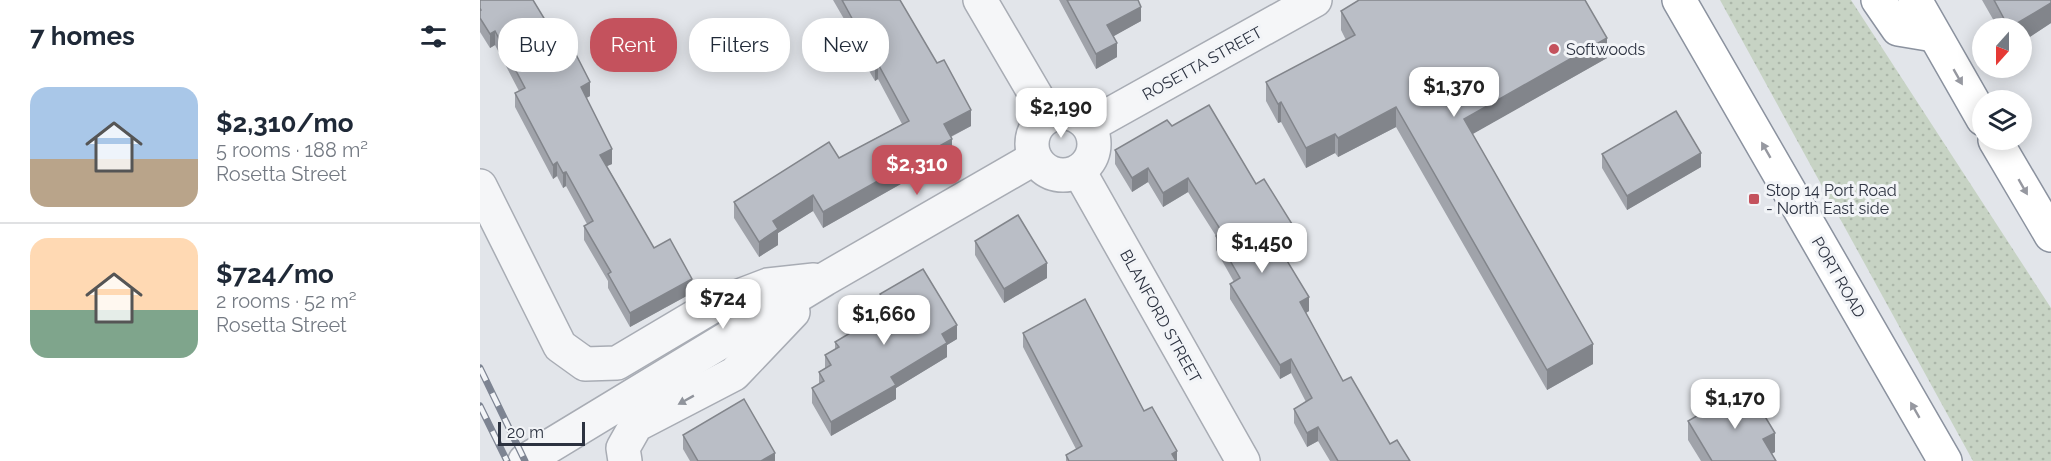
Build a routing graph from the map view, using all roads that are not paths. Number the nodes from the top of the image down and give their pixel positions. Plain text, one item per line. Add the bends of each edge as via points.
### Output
1 (980, 0) edge
2 (1314, 0) edge
3 (1878, 0) edge
4 (1915, 0) edge
5 (1686, 6) edge
6 (1934, 35) junction
7 (1972, 100) edge
8 (1048, 116) junction
9 (1089, 126) junction
10 (2001, 150) edge
11 (1035, 158) junction
12 (1079, 171) junction
13 (480, 186) edge
14 (2051, 235) edge
15 (825, 279) junction
16 (525, 461) edge
17 (625, 461) edge
18 (1243, 461) edge
19 (1945, 461) edge

1 - 8 street
2 - 9 street, ROSETTA STREET
3 - 6 highway via 1898,29
4 - 6 highway
19 -> 5 highway, PORT ROAD
6 -> 7 highway
8 - 9 street via 1068,113
8 - 11 street via 1034,132
9 - 12 street via 1095,141 1094,152
10 -> 14 highway
11 - 12 street via 1056,174
11 - 15 street
12 - 18 street, BLANFORD STREET
13 - 15 street via 560,346 585,364 617,363 713,306 768,285
15 - 16 street
15 -> 17 street via 734,374 636,425 623,448

